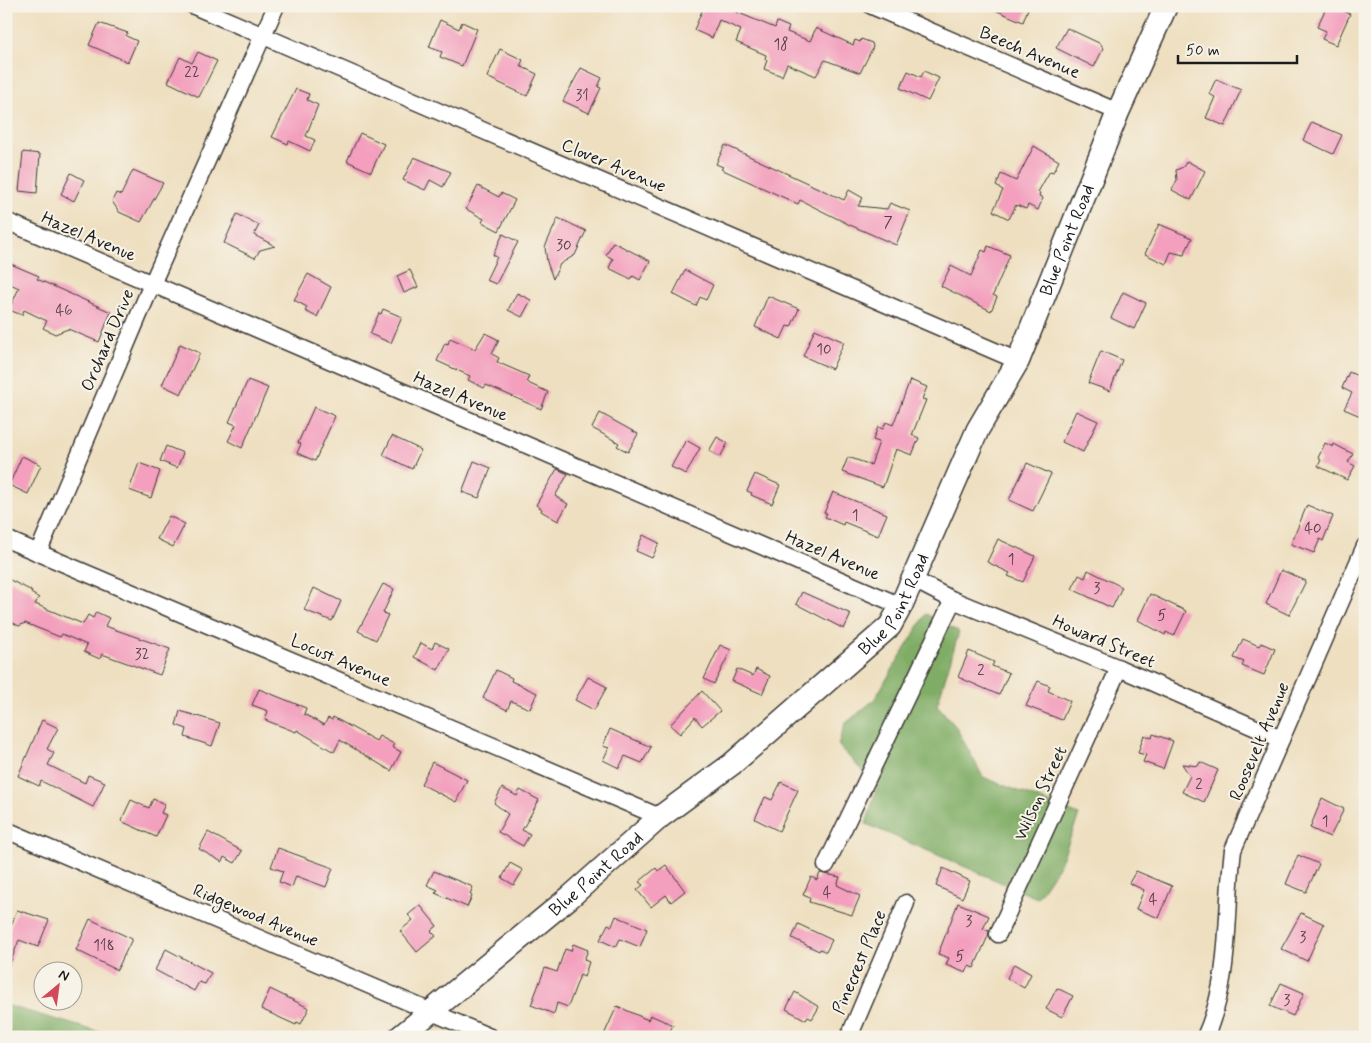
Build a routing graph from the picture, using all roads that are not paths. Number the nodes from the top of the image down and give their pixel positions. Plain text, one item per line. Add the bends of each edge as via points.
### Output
1 (194, 6) edge
2 (276, 6) edge
3 (872, 6) edge
4 (1166, 6) edge
5 (264, 36) junction
6 (1118, 112) junction
7 (6, 221) edge
8 (152, 284) junction
9 (1018, 361) junction
10 (6, 539) edge
11 (1365, 546) edge
12 (38, 553) junction
13 (912, 579) junction
14 (954, 600) junction
15 (901, 606) junction
16 (1119, 668) junction
17 (1281, 739) junction
18 (660, 817) junction
19 (6, 830) edge
20 (826, 865) dead end
21 (906, 903) dead end
22 (998, 934) dead end
23 (429, 1012) junction
24 (400, 1037) edge
25 (490, 1037) edge
26 (849, 1037) edge
27 (1205, 1037) edge

1 - 5 street, Clover Avenue
2 - 5 street, Orchard Drive
3 - 6 street, Beech Avenue
4 - 6 street, Blue Point Road
5 - 8 street, Orchard Drive
5 - 9 street, Clover Avenue
6 - 9 street, Blue Point Road
7 - 8 street, Hazel Avenue
8 - 12 street, Orchard Drive
8 - 15 street, Hazel Avenue
9 - 13 street, Blue Point Road via 978,429
10 - 12 street, Locust Avenue
11 - 17 street, Roosevelt Avenue
12 - 18 street, Locust Avenue
13 - 14 street, Howard Street
13 - 15 street, Blue Point Road
14 - 16 street, Howard Street
14 - 20 street
15 - 18 street, Blue Point Road via 890,626 740,758
16 - 17 street, Howard Street
16 - 22 street, Wilson Street
17 - 27 street, Roosevelt Avenue via 1234,850 1228,891 1226,961 1212,1022
18 - 23 street, Blue Point Road via 570,897
19 - 23 street, Ridgewood Avenue
21 - 26 street, Pinecrest Place
23 - 24 street, Blue Point Road
23 - 25 street, Ridgewood Avenue

